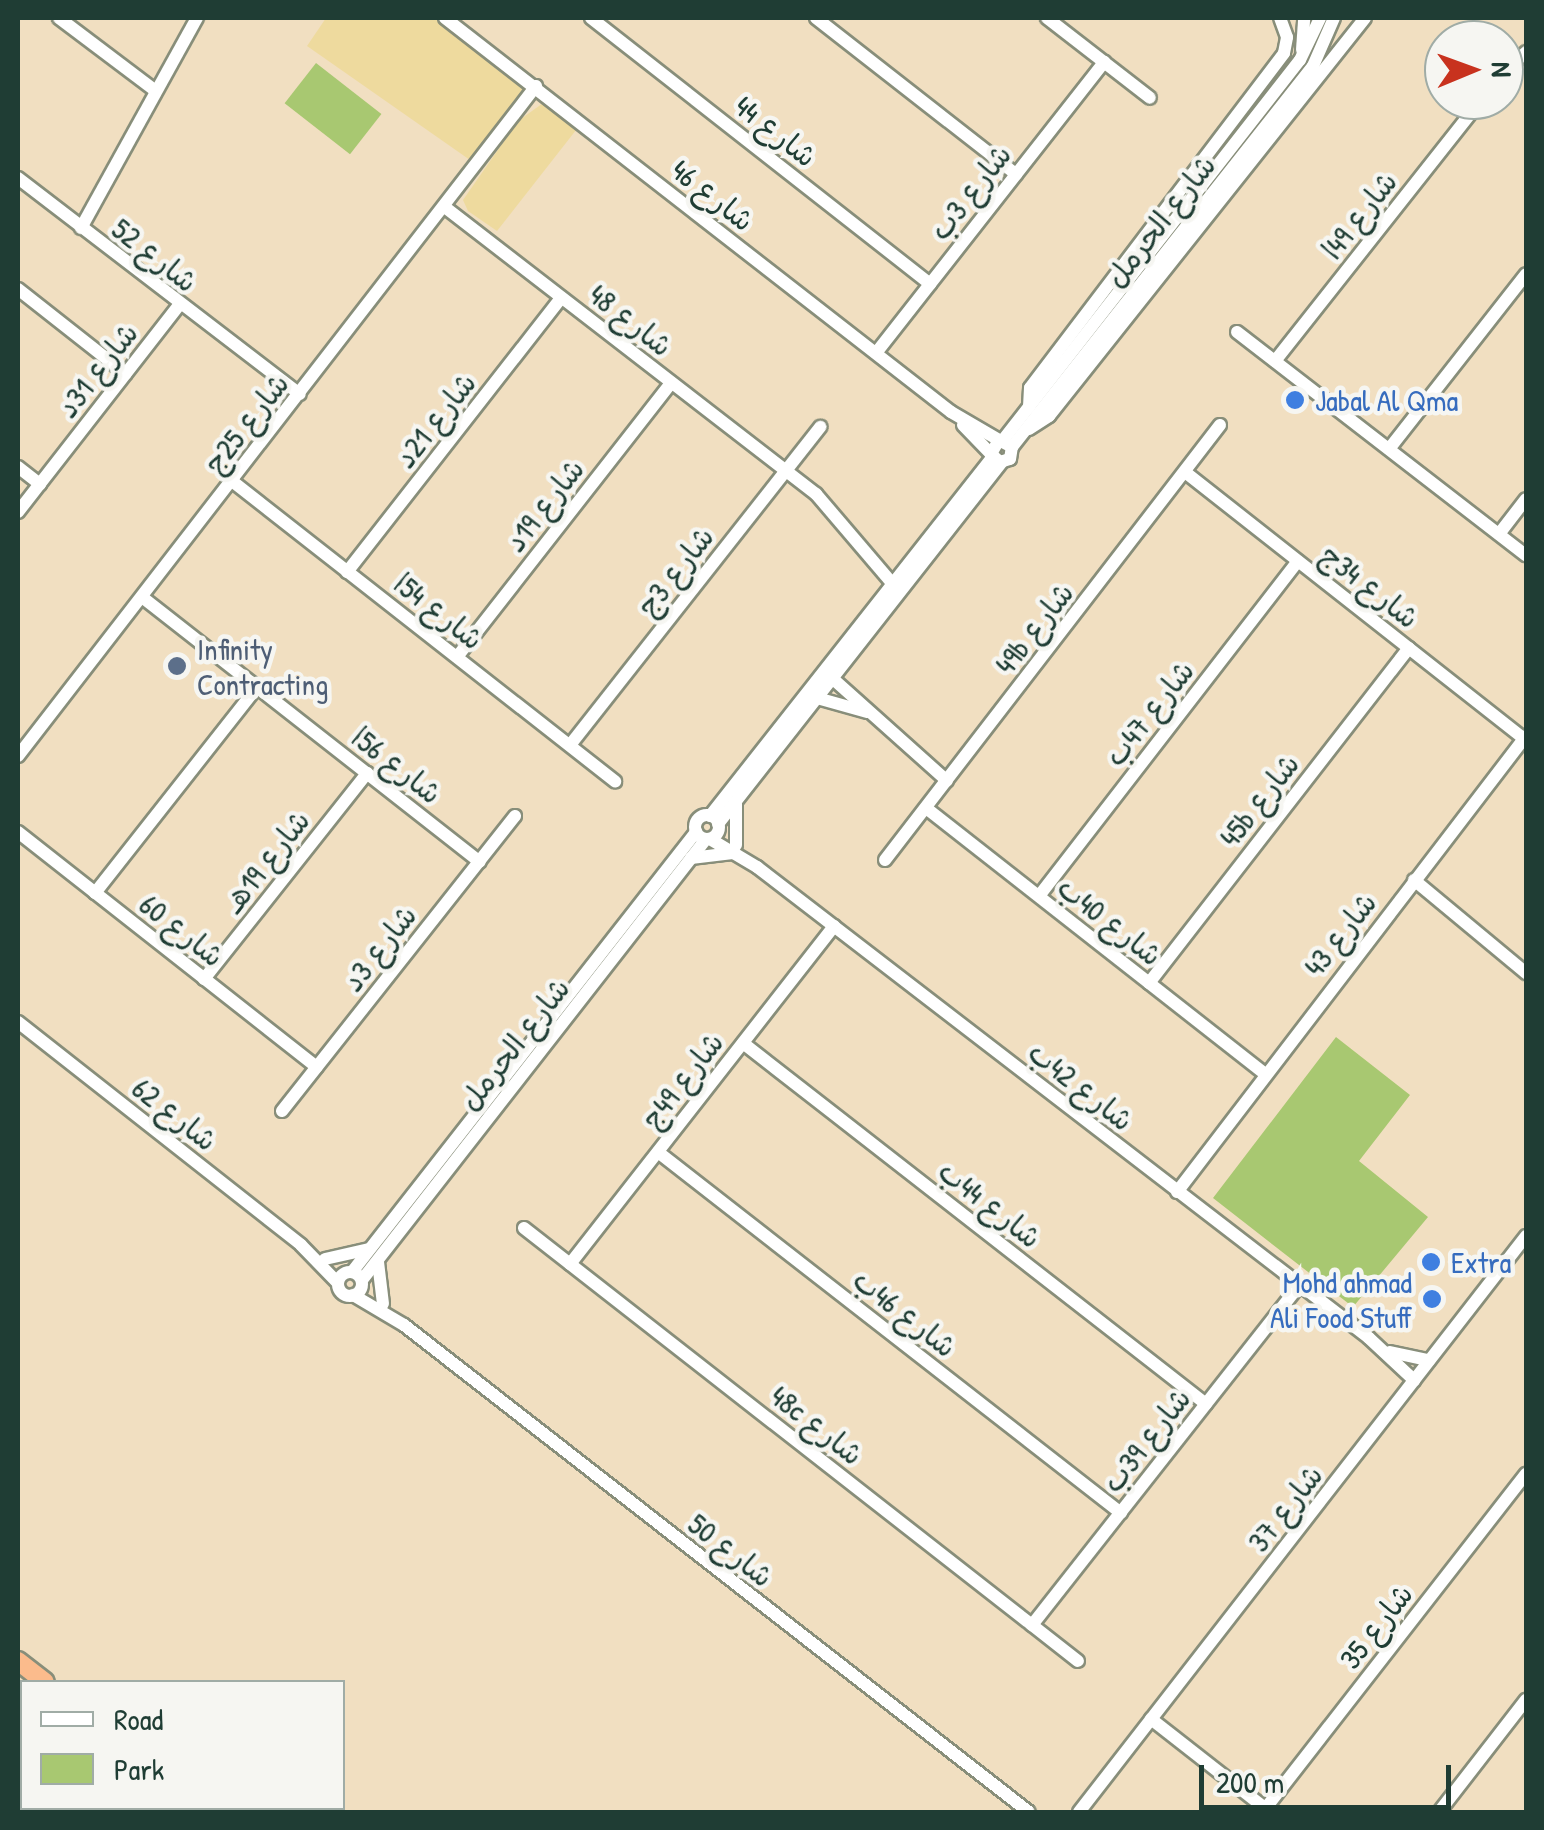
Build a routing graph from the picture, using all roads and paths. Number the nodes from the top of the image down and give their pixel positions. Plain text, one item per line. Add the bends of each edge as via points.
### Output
1 (59, 18) edge
2 (198, 18) edge
3 (444, 18) edge
4 (591, 18) edge
5 (816, 18) edge
6 (1047, 18) edge
7 (1280, 18) edge
8 (1304, 18) edge
9 (1320, 18) edge
10 (1337, 18) edge
11 (1365, 18) edge
12 (1300, 60) junction
13 (1104, 62) junction
14 (540, 90) junction
15 (156, 91) junction
16 (1150, 98) dead end
17 (1465, 120) edge
18 (1016, 174) junction
19 (18, 178) edge
20 (446, 208) junction
21 (1176, 216) junction
22 (1158, 222) junction
23 (77, 225) junction
24 (1526, 274) edge
25 (930, 284) junction
26 (18, 289) edge
27 (561, 298) junction
28 (179, 305) junction
29 (1237, 332) dead end
30 (876, 353) junction
31 (1276, 361) junction
32 (126, 374) junction
33 (670, 383) junction
34 (297, 398) junction
35 (1026, 418) junction
36 (1220, 425) dead end
37 (820, 426) dead end
38 (972, 428) junction
39 (1005, 442) junction
40 (1389, 448) junction
41 (995, 458) junction
42 (18, 467) edge
43 (784, 472) junction
44 (1185, 472) junction
45 (232, 481) junction
46 (972, 482) junction
47 (40, 484) junction
48 (1526, 499) edge
49 (18, 512) edge
50 (1500, 534) junction
51 (1526, 555) edge
52 (1298, 561) junction
53 (348, 572) junction
54 (892, 583) junction
55 (142, 596) junction
56 (1409, 648) junction
57 (457, 657) junction
58 (832, 678) junction
59 (257, 687) junction
60 (817, 698) junction
61 (870, 712) junction
62 (1525, 737) edge
63 (570, 746) junction
64 (18, 756) edge
65 (366, 773) junction
66 (616, 781) dead end
67 (946, 781) junction
68 (738, 798) junction
69 (926, 808) junction
70 (515, 816) dead end
71 (710, 829) junction
72 (18, 832) edge
73 (735, 849) junction
74 (691, 858) junction
75 (885, 860) dead end
76 (480, 862) junction
77 (1412, 883) junction
78 (95, 893) junction
79 (1039, 896) junction
80 (834, 926) junction
81 (1526, 974) edge
82 (204, 979) junction
83 (1149, 983) junction
84 (18, 1022) edge
85 (743, 1042) junction
86 (317, 1067) junction
87 (1264, 1072) junction
88 (282, 1111) dead end
89 (658, 1152) junction
90 (1172, 1188) junction
91 (524, 1228) dead end
92 (1526, 1236) edge
93 (301, 1245) junction
94 (375, 1253) junction
95 (325, 1258) junction
96 (570, 1264) junction
97 (355, 1281) junction
98 (338, 1283) joint
99 (1299, 1286) junction
100 (383, 1304) junction
101 (404, 1325) junction
102 (1375, 1344) junction
103 (1429, 1360) junction
104 (1414, 1380) junction
105 (1206, 1404) junction
106 (1526, 1474) edge
107 (1121, 1513) junction
108 (1032, 1625) junction
109 (18, 1661) edge
110 (1078, 1661) dead end
111 (42, 1680) edge
112 (1526, 1700) edge
113 (1151, 1719) junction
114 (1078, 1811) edge
115 (1268, 1811) edge
116 (1028, 1812) edge
117 (1438, 1812) edge

1 - 15 street
2 - 15 street
3 - 14 street, شارع 46
4 - 25 street, شارع 44
5 - 18 street
6 - 13 street
7 - 22 street via 1288,37 1284,53
8 - 12 street
9 - 12 street, شارع الحرمل
10 - 35 street, شارع الحرمل via 1304,78
11 - 35 street via 1052,412
12 - 21 street, شارع الحرمل
13 - 16 street
13 - 18 street, شارع 3ب
14 - 20 street, شارع 25ج
14 - 30 street, شارع 46
15 - 23 street
17 - 31 street, شارع 49ا
18 - 25 street, شارع 3ب
19 - 23 street, شارع 52
20 - 27 street, شارع 48
20 - 34 street, شارع 25ج
21 - 22 street
21 - 35 street, شارع الحرمل
22 - 35 street via 1028,391
23 - 28 street, شارع 52
24 - 40 street
25 - 30 street, شارع 3ب
26 - 32 street
27 - 33 street, شارع 48
27 - 53 street, شارع 21د
28 - 32 street, شارع 31د
28 - 34 street, شارع 52
29 - 31 street
30 - 38 street, شارع 46
31 - 40 street
32 - 47 street, شارع 31د
33 - 43 street, شارع 48
33 - 57 street, شارع 19د
34 - 45 street, شارع 25ج
35 - 38 street
35 - 39 street, شارع الحرمل
36 - 44 street, 49b شارع
37 - 43 street, شارع 3ج
38 - 39 street, شارع 46
38 - 41 street, شارع 46
38 - 46 street
39 - 41 street
39 - 41 street
40 - 50 street
41 - 46 street, شارع الحرمل
41 - 58 street, شارع الحرمل
42 - 47 street
43 - 54 street, شارع 48 via 816,494
43 - 63 street, شارع 3ج
44 - 52 street, شارع 34ج
44 - 67 street, 49b شارع
45 - 53 street, شارع 54ا
45 - 55 street, شارع 25ج
46 - 54 street, شارع الحرمل
47 - 49 street, شارع 31د
48 - 50 street
50 - 51 street
52 - 56 street, شارع 34ج
52 - 79 street, شارع 47ب
53 - 57 street, شارع 54ا
54 - 71 street, شارع الحرمل
55 - 59 street, شارع 56ا
55 - 64 street, شارع 25ج
56 - 62 street, شارع 34ج
56 - 83 street, 45b شارع
57 - 63 street, شارع 54ا
58 - 60 street, شارع الحرمل
58 - 61 street
59 - 65 street, شارع 56ا
59 - 78 street
60 - 61 street
60 - 68 street, شارع الحرمل
61 - 67 street
62 - 77 street, شارع 43
63 - 66 street, شارع 54ا
65 - 76 street, شارع 56ا
65 - 82 street, شارع 19هـ
67 - 69 street, 49b شارع
68 - 71 street, شارع الحرمل
68 - 73 street
69 - 75 street, 49b شارع
69 - 79 street, شارع 40ب
70 - 76 street, شارع 3د
71 - 73 street, شارع 42ب
71 - 74 street, شارع الحرمل
71 - 94 street, شارع الحرمل
72 - 78 street, شارع 60
73 - 74 street
73 - 80 street, شارع 42ب
74 - 94 street, شارع الحرمل
76 - 86 street, شارع 3د
77 - 81 street
77 - 87 street, شارع 43
78 - 82 street, شارع 60
79 - 83 street, شارع 40ب
80 - 85 street, شارع 49ج
80 - 90 street, شارع 42ب
82 - 86 street, شارع 60
83 - 87 street, شارع 40ب
84 - 93 street, شارع 62
85 - 89 street, شارع 49ج
85 - 105 street, شارع 44ب
86 - 88 street, شارع 3د
87 - 90 street, شارع 43
89 - 96 street, شارع 49ج
89 - 107 street, شارع 46ب
90 - 99 street, شارع 42ب
91 - 96 street, 48c شارع
92 - 103 street, شارع 37
93 - 95 street, شارع 62
93 - 98 street, شارع 62
94 - 95 street
94 - 97 street, شارع الحرمل
94 - 100 street
95 - 97 street, شارع 62
96 - 108 street, 48c شارع
97 - 98 street, شارع الحرمل
97 - 100 street, شارع 50
97 - 101 street, شارع 50
99 - 102 street, شارع 42ب
99 - 105 street, شارع 39ب
100 - 101 street, شارع 50
101 - 116 street, شارع 50
102 - 103 street, شارع 42ب via 1408,1360
102 - 104 street, شارع 42ب
103 - 104 street, شارع 37
104 - 113 street, شارع 37
105 - 107 street, شارع 39ب
106 - 115 street, شارع 35
107 - 108 street, شارع 39ب
108 - 110 street, 48c شارع
109 - 111 highway
112 - 117 street
113 - 114 street, شارع 37
113 - 115 street

